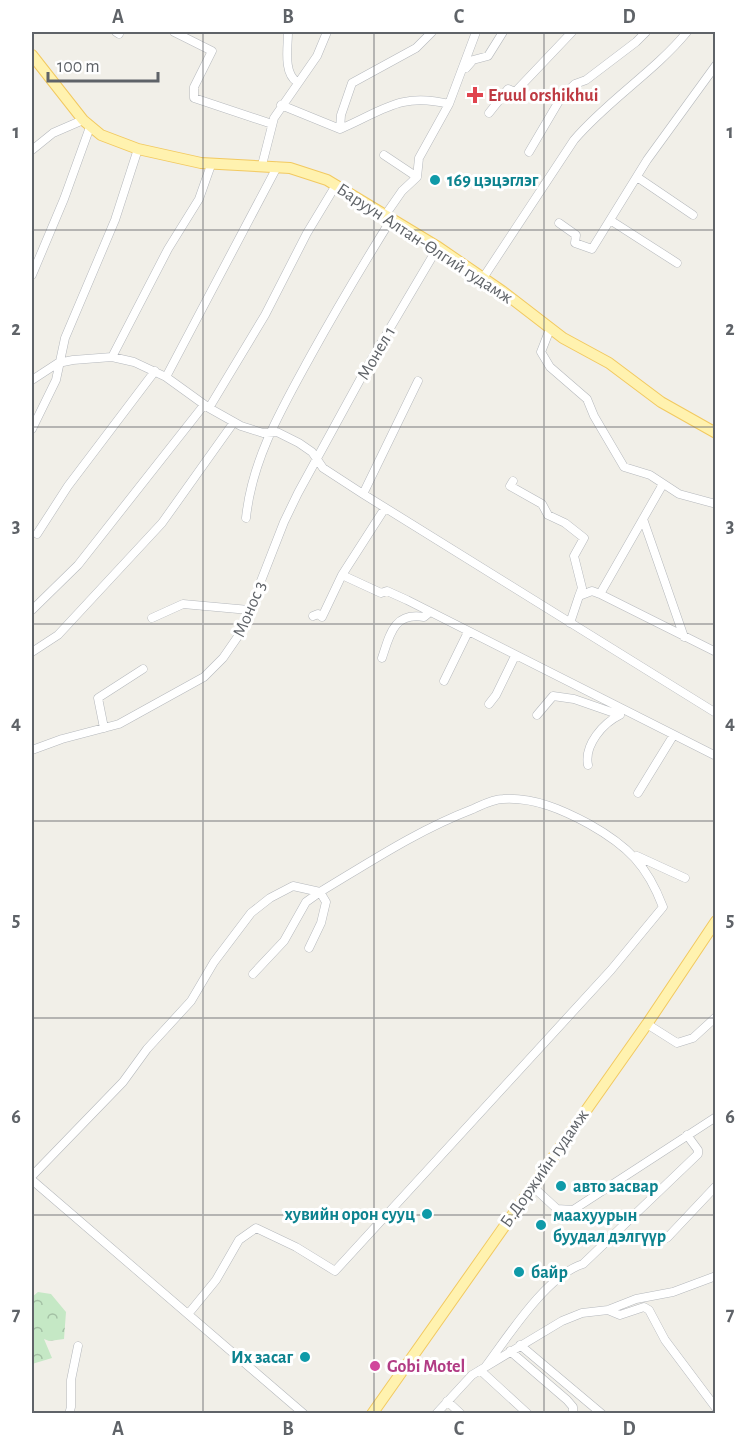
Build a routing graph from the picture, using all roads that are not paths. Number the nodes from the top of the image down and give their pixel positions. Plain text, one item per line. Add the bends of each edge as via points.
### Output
1 (174, 32) edge
2 (288, 32) edge
3 (327, 32) edge
4 (432, 32) edge
5 (476, 32) edge
6 (503, 32) edge
7 (572, 32) edge
8 (646, 32) edge
9 (687, 32) edge
10 (32, 55) edge
11 (716, 65) edge
12 (463, 71) junction
13 (297, 82) junction
14 (449, 104) junction
15 (281, 105) junction
16 (489, 113) dead end
17 (87, 124) junction
18 (272, 124) junction
19 (340, 129) junction
20 (138, 149) junction
21 (32, 150) edge
22 (529, 152) dead end
23 (384, 155) dead end
24 (211, 165) junction
25 (262, 165) junction
26 (277, 167) junction
27 (417, 177) junction
28 (637, 177) junction
29 (336, 185) junction
30 (693, 215) dead end
31 (389, 216) junction
32 (610, 220) junction
33 (559, 223) dead end
34 (438, 247) junction
35 (677, 263) dead end
36 (32, 274) edge
37 (483, 278) junction
38 (550, 329) junction
39 (112, 357) junction
40 (58, 363) junction
41 (155, 371) junction
42 (166, 377) junction
43 (32, 380) edge
44 (418, 381) dead end
45 (206, 406) junction
46 (234, 422) junction
47 (32, 429) edge
48 (716, 433) edge
49 (269, 434) junction
50 (316, 460) junction
51 (513, 481) dead end
52 (663, 484) junction
53 (363, 494) junction
54 (716, 504) edge
55 (385, 508) junction
56 (246, 518) dead end
57 (643, 519) junction
58 (37, 534) dead end
59 (342, 574) junction
60 (600, 594) junction
61 (579, 596) junction
62 (32, 610) edge
63 (249, 610) junction
64 (430, 612) junction
65 (313, 616) dead end
66 (152, 618) dead end
67 (570, 623) junction
68 (468, 632) junction
69 (684, 637) junction
70 (32, 650) edge
71 (716, 652) edge
72 (515, 656) junction
73 (382, 658) dead end
74 (143, 669) dead end
75 (444, 681) dead end
76 (489, 704) dead end
77 (716, 713) edge
78 (624, 714) junction
79 (537, 715) dead end
80 (104, 728) junction
81 (673, 735) junction
82 (32, 750) edge
83 (716, 756) edge
84 (588, 765) dead end
85 (638, 793) dead end
86 (635, 856) junction
87 (685, 878) dead end
88 (320, 892) junction
89 (716, 921) edge
90 (309, 948) dead end
91 (253, 974) dead end
92 (716, 1017) edge
93 (647, 1024) junction
94 (716, 1117) edge
95 (687, 1135) junction
96 (32, 1176) edge
97 (32, 1180) edge
98 (531, 1185) junction
99 (716, 1186) edge
100 (667, 1238) dead end
101 (716, 1276) edge
102 (608, 1310) junction
103 (189, 1313) junction
104 (520, 1345) junction
105 (78, 1346) dead end
106 (510, 1351) junction
107 (483, 1368) junction
108 (447, 1401) junction
109 (716, 1408) edge
110 (69, 1413) edge
111 (304, 1413) edge
112 (372, 1413) edge
113 (436, 1413) edge
114 (461, 1413) edge
115 (528, 1413) edge
116 (573, 1413) edge
117 (602, 1413) edge

1 - 18 street via 212,51 194,87 194,98
2 - 13 street via 289,71
3 - 13 street via 317,56
4 - 19 street via 416,48 352,83
5 - 12 street
6 - 12 street via 488,56 473,60
7 - 16 street via 515,92 508,89 500,96
8 - 22 street via 562,96
9 - 37 street via 655,67 590,121 574,140
10 - 17 main road, Баруун Алтан-Өлгий гудамж
11 - 28 street
12 - 14 street
13 - 15 street
14 - 19 street via 428,99 393,103
14 - 27 street via 419,158
15 - 18 street
15 - 19 street
17 - 20 main road, Баруун Алтан-Өлгий гудамж via 113,141
17 - 21 street via 53,133
17 - 36 street via 64,199
18 - 25 street
20 - 24 main road, Баруун Алтан-Өлгий гудамж
20 - 40 street via 115,220 81,296
23 - 27 street
24 - 25 main road, Баруун Алтан-Өлгий гудамж
24 - 39 street via 199,199 168,249
25 - 26 main road, Баруун Алтан-Өлгий гудамж
26 - 29 main road, Баруун Алтан-Өлгий гудамж via 302,170
26 - 42 street
27 - 31 street via 402,191
28 - 30 street
28 - 32 street
29 - 31 main road, Баруун Алтан-Өлгий гудамж
29 - 45 street via 265,315
31 - 34 main road, Баруун Алтан-Өлгий гудамж
31 - 49 street
32 - 33 street via 592,249 575,243 576,235
32 - 35 street
34 - 37 main road, Баруун Алтан-Өлгий гудамж
34 - 50 street, Монел 1
37 - 38 main road, Баруун Алтан-Өлгий гудамж
38 - 48 main road, Баруун Алтан-Өлгий гудамж via 622,372 672,409
38 - 52 street via 540,352 550,367 587,399 624,467 638,469
39 - 40 street
39 - 41 street
40 - 43 street
40 - 47 street via 56,380
41 - 42 street
41 - 58 street via 68,486
42 - 45 street
44 - 53 street
45 - 46 street
45 - 62 street via 78,565
46 - 49 street
46 - 70 street via 162,523 58,635
49 - 50 street via 277,432 299,443
49 - 56 street via 248,495
50 - 53 street
50 - 63 street, Монос 3 via 284,522
51 - 61 street via 510,486 542,504 548,515 584,538 574,556 582,588
52 - 54 street via 679,494
52 - 57 street
53 - 55 street
55 - 59 street
55 - 67 street
57 - 60 street
57 - 69 street
59 - 64 street
59 - 65 street via 322,617
60 - 61 street via 592,591
60 - 69 street
61 - 67 street
63 - 66 street via 183,604
63 - 80 street, Монос 3 via 233,644 204,677 119,724
64 - 68 street
64 - 73 street via 399,622 392,629
67 - 77 street
68 - 72 street
68 - 75 street
69 - 71 street
72 - 76 street
72 - 78 street
74 - 80 street via 98,699
78 - 79 street via 553,696
78 - 81 street
78 - 84 street via 607,722 598,732 586,756
80 - 82 street, Монос 3
81 - 83 street
81 - 85 street
86 - 87 street
86 - 88 street via 566,811 528,800 500,799 421,831
86 - 103 street via 652,879 663,907 611,970 335,1271 256,1228 239,1240 216,1280
88 - 90 street via 326,902
88 - 91 street via 306,902 284,941
88 - 96 street via 293,886 251,913 191,1001 123,1082
89 - 93 main road, Б.Доржийн гудамж
92 - 93 street via 693,1038 677,1043
93 - 98 main road, Б.Доржийн гудамж
94 - 95 street
95 - 98 street via 573,1209 557,1209
95 - 107 street via 698,1154 583,1264 572,1266 549,1288
97 - 103 street
98 - 112 main road, Б.Доржийн гудамж
99 - 100 street
101 - 102 street
102 - 104 street via 582,1313
102 - 109 street via 620,1315 644,1307 649,1310 664,1340
103 - 111 street
104 - 106 street
104 - 117 street
105 - 110 street
106 - 107 street
106 - 116 street via 567,1400
107 - 108 street
107 - 115 street
108 - 113 street
108 - 114 street

